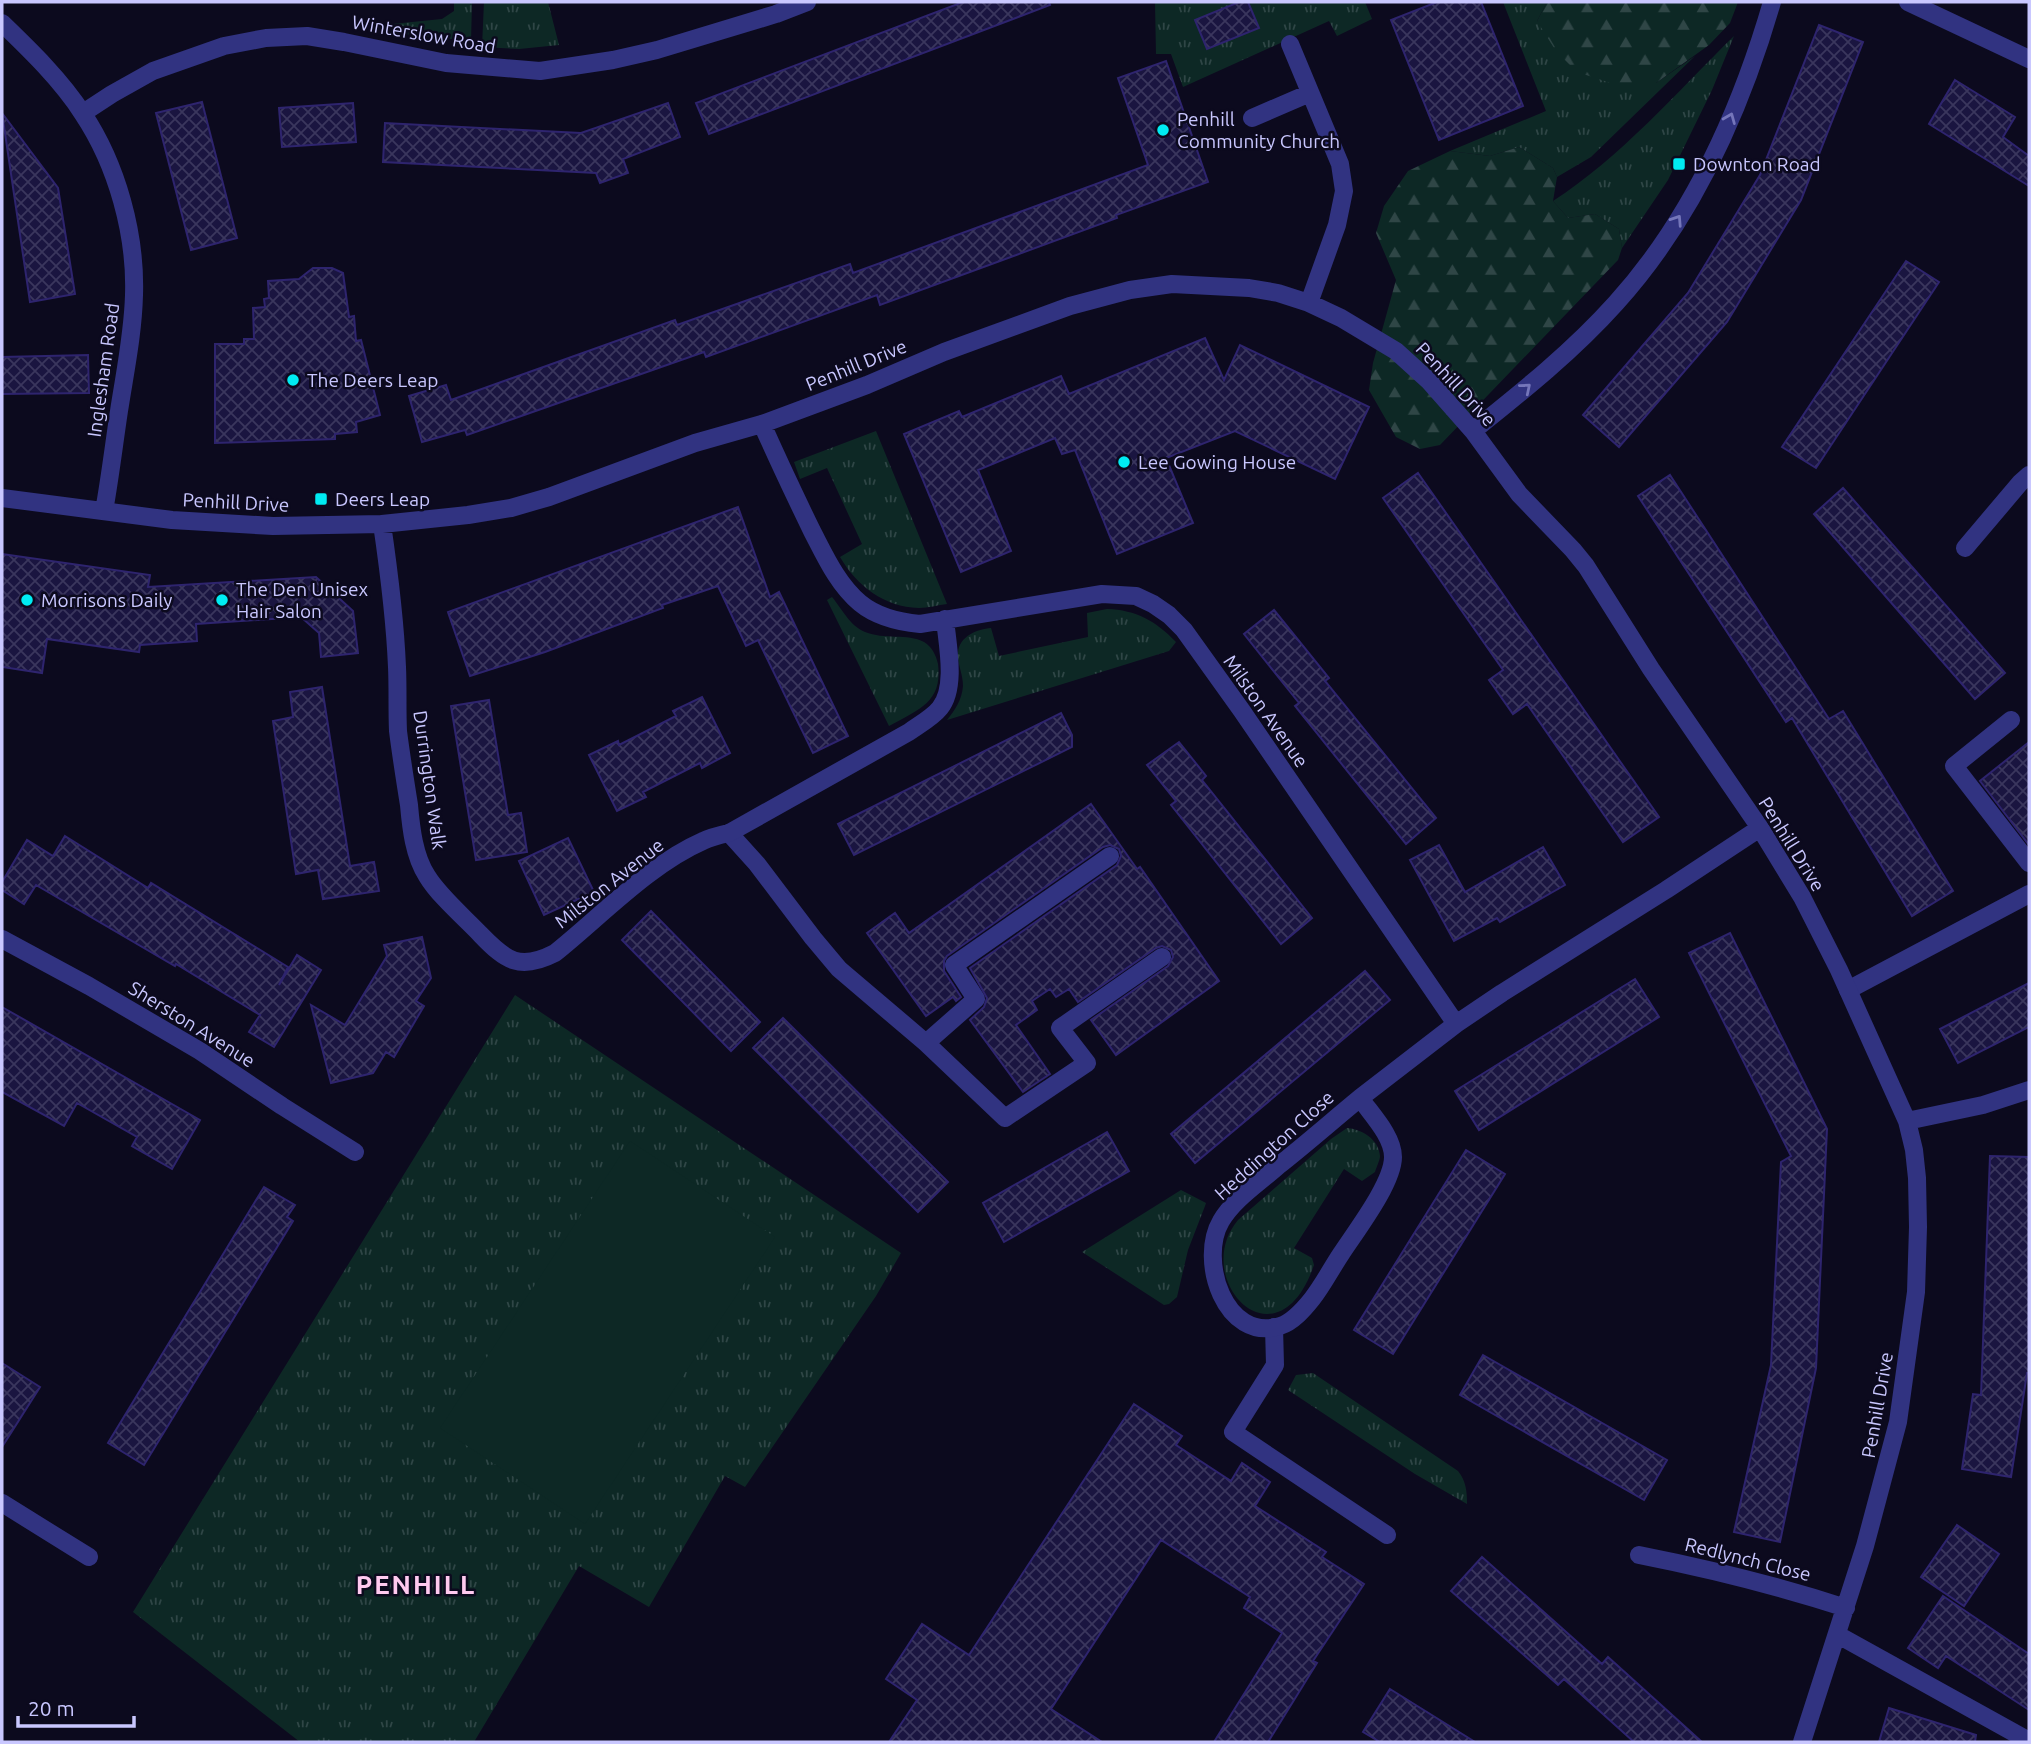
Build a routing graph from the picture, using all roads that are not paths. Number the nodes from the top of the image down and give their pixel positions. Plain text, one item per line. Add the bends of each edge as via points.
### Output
1 (807, 2) edge
2 (1772, 2) edge
3 (1908, 2) edge
4 (2, 23) edge
5 (1290, 44) dead end
6 (2029, 59) edge
7 (1310, 93) junction
8 (83, 113) junction
9 (1252, 118) dead end
10 (1308, 303) junction
11 (761, 424) junction
12 (1473, 431) junction
13 (2029, 475) edge
14 (2, 498) edge
15 (104, 511) junction
16 (382, 524) junction
17 (1965, 548) dead end
18 (945, 619) junction
19 (2011, 720) dead end
20 (1760, 828) junction
21 (729, 833) junction
22 (1110, 856) dead end
23 (2029, 863) edge
24 (2029, 894) edge
25 (2, 939) edge
26 (555, 953) joint
27 (1162, 957) dead end
28 (1848, 990) junction
29 (1456, 1024) junction
30 (926, 1043) junction
31 (2029, 1090) edge
32 (1360, 1098) junction
33 (1907, 1121) junction
34 (355, 1152) dead end
35 (1275, 1327) junction
36 (2, 1503) edge
37 (1387, 1535) dead end
38 (1639, 1555) dead end
39 (89, 1557) dead end
40 (1846, 1608) junction
41 (1838, 1635) junction
42 (2029, 1741) edge
43 (1802, 1742) edge

1 - 8 street, Winterslow Road via 657,50 540,71 446,63 307,36 265,38 224,46 153,71
12 -> 2 street via 1569,352 1652,259 1721,141
3 - 6 street
4 - 8 street, Inglesham Road via 53,74
5 - 7 street
7 - 9 street
7 - 10 street via 1340,164 1344,191 1337,225
8 - 15 street, Inglesham Road via 114,178 132,254 130,347
10 - 11 street, Penhill Drive via 1278,293 1208,285 1130,290 1057,310
10 - 12 street, Penhill Drive via 1396,351
11 - 16 street, Penhill Drive via 695,443 549,498 468,516
11 - 18 street, Milston Avenue via 822,551 860,604 901,622
12 - 20 street, Penhill Drive via 1506,478 1586,566
13 - 17 street
14 - 15 street, Penhill Drive
15 - 16 street, Penhill Drive via 273,526
16 - 26 street, Durrington Walk via 395,629 398,730 418,857 427,876 504,956 530,963
18 - 21 street, Milston Avenue via 950,681 941,707 909,732
18 - 29 street, Milston Avenue via 1102,594 1136,596 1169,615 1242,711
19 - 23 street via 1954,766
20 - 28 street, Penhill Drive via 1802,897
20 - 29 street, Heddington Close
21 - 26 street, Milston Avenue via 679,853
21 - 30 street via 839,969
22 - 30 street via 954,965 976,999
24 - 28 street
25 - 34 street, Sherston Avenue via 200,1051
27 - 30 street via 1060,1028 1087,1063 1005,1118
28 - 33 street, Penhill Drive
29 - 32 street, Heddington Close
31 - 33 street
32 - 35 street, Heddington Close via 1392,1147 1390,1174 1313,1298 1293,1319
32 - 35 street, Heddington Close via 1241,1198 1216,1233 1213,1270 1220,1294 1241,1320
33 - 40 street, Penhill Drive via 1914,1150 1916,1292 1898,1422
35 - 37 street via 1275,1365 1233,1432
36 - 39 street
38 - 40 street, Redlynch Close via 1706,1568
40 - 41 street, Penhill Drive
41 - 42 street
41 - 43 street, Penhill Drive

